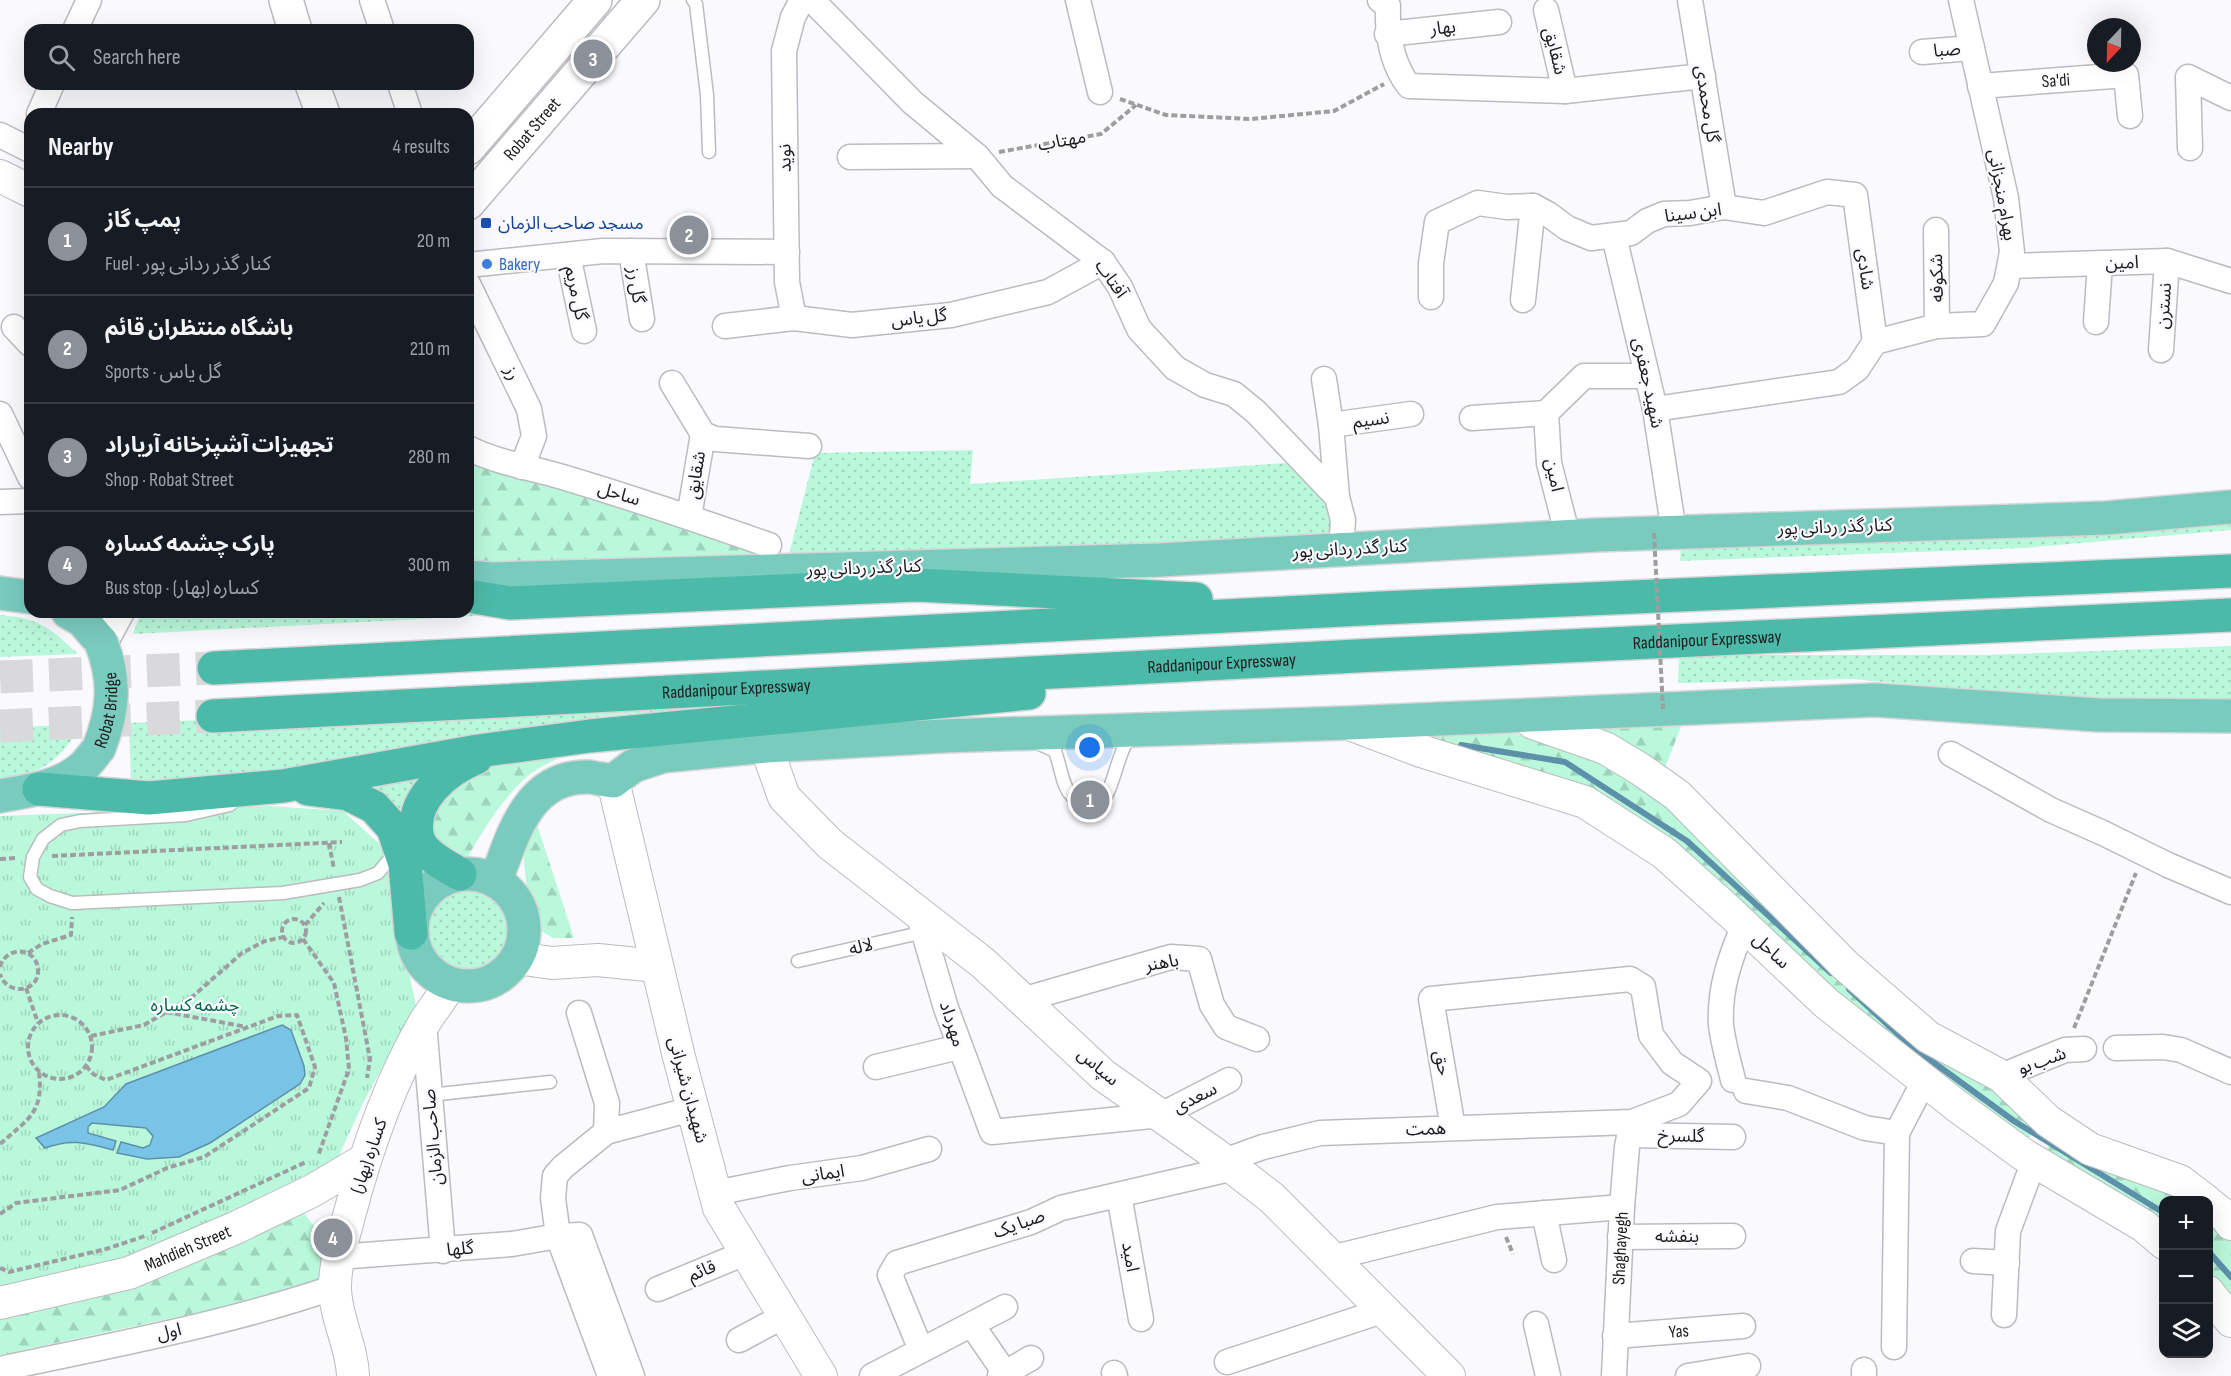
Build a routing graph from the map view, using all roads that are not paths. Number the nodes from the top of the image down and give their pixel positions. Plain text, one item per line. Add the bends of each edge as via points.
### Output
1 (88, 0) edge
2 (286, 0) edge
3 (372, 0) edge
4 (595, 0) edge
5 (643, 0) edge
6 (693, 0) edge
7 (802, 0) edge
8 (812, 0) edge
9 (1078, 0) edge
10 (1380, 0) edge
11 (1690, 0) edge
12 (1961, 0) edge
13 (1546, 10) dead end
14 (1499, 22) dead end
15 (78, 24) edge
16 (293, 24) edge
17 (380, 24) edge
18 (1387, 34) junction
19 (1972, 48) junction
20 (1922, 52) dead end
21 (1703, 76) junction
22 (1980, 86) junction
23 (49, 90) edge
24 (314, 90) edge
25 (402, 90) edge
26 (1565, 91) junction
27 (1100, 92) road end
28 (2231, 98) edge
29 (42, 108) edge
30 (321, 108) edge
31 (408, 108) edge
32 (2130, 116) dead end
33 (0, 135) edge
34 (474, 141) edge
35 (24, 142) edge
36 (2190, 148) dead end
37 (709, 152) dead end
38 (977, 156) junction
39 (850, 157) dead end
40 (0, 176) edge
41 (24, 188) edge
42 (1855, 195) joint
43 (474, 196) edge
44 (1533, 206) junction
45 (1724, 207) junction
46 (1936, 230) dead end
47 (1614, 236) junction
48 (631, 251) junction
49 (788, 252) junction
50 (568, 255) junction
51 (2167, 261) junction
52 (1103, 262) junction
53 (2100, 264) junction
54 (474, 265) edge
55 (2010, 266) junction
56 (2231, 281) edge
57 (474, 296) edge
58 (1431, 297) dead end
59 (1523, 300) dead end
60 (794, 318) junction
61 (642, 320) dead end
62 (2096, 322) dead end
63 (725, 326) dead end
64 (1937, 326) junction
65 (584, 332) dead end
66 (1875, 342) junction
67 (2160, 350) dead end
68 (1647, 376) junction
69 (1324, 379) dead end
70 (672, 383) dead end
71 (1655, 409) junction
72 (1546, 413) junction
73 (0, 414) edge
74 (1410, 414) dead end
75 (1472, 418) dead end
76 (1331, 425) junction
77 (703, 434) junction
78 (809, 446) dead end
79 (24, 448) edge
80 (474, 451) edge
81 (522, 467) junction
82 (1337, 496) junction
83 (24, 501) edge
84 (0, 502) edge
85 (2231, 507) edge
86 (689, 517) junction
87 (1664, 532) junction
88 (1568, 537) junction
89 (770, 545) dead end
90 (2231, 548) edge
91 (1341, 550) junction
92 (2231, 571) edge
93 (474, 578) edge
94 (1917, 584) junction
95 (474, 597) edge
96 (1381, 608) junction
97 (2231, 615) edge
98 (78, 618) edge
99 (114, 618) edge
100 (101, 642) junction
101 (1376, 655) junction
102 (214, 668) tunnel mouth
103 (1524, 715) junction
104 (213, 716) tunnel mouth
105 (2231, 716) edge
106 (1347, 723) junction
107 (1162, 728) junction
108 (994, 734) junction
109 (766, 746) junction
110 (500, 748) junction
111 (1951, 754) dead end
112 (613, 781) junction
113 (275, 787) junction
114 (39, 789) junction
115 (0, 796) edge
116 (399, 847) junction
117 (460, 874) junction
118 (496, 880) junction
119 (2231, 892) edge
120 (921, 923) junction
121 (1744, 925) junction
122 (411, 933) junction
123 (517, 958) junction
124 (798, 961) dead end
125 (657, 966) junction
126 (450, 984) junction
127 (1022, 1000) junction
128 (579, 1013) dead end
129 (424, 1023) junction
130 (1257, 1039) dead end
131 (959, 1047) junction
132 (2116, 1048) dead end
133 (2074, 1050) road end
134 (876, 1068) dead end
135 (2231, 1072) edge
136 (2001, 1076) junction
137 (1229, 1080) dead end
138 (1924, 1081) junction
139 (550, 1082) dead end
140 (430, 1095) junction
141 (692, 1109) junction
142 (1161, 1115) junction
143 (2048, 1121) junction
144 (1453, 1128) junction
145 (1631, 1129) junction
146 (606, 1132) junction
147 (1897, 1133) junction
148 (1733, 1137) dead end
149 (929, 1149) dead end
150 (2029, 1158) junction
151 (364, 1160) junction
152 (1229, 1164) junction
153 (715, 1193) junction
154 (1119, 1194) junction
155 (2199, 1196) edge
156 (2213, 1199) edge
157 (2231, 1199) edge
158 (1622, 1207) junction
159 (2213, 1207) edge
160 (1544, 1213) junction
161 (2231, 1224) edge
162 (569, 1235) junction
163 (1733, 1236) dead end
164 (1620, 1237) junction
165 (2159, 1239) edge
166 (443, 1251) junction
167 (745, 1253) junction
168 (1331, 1258) junction
169 (1554, 1260) dead end
170 (1973, 1261) dead end
171 (2007, 1263) junction
172 (337, 1272) junction
173 (658, 1289) dead end
174 (2213, 1298) edge
175 (0, 1303) edge
176 (1005, 1307) dead end
177 (1382, 1311) junction
178 (2004, 1315) dead end
179 (784, 1316) junction
180 (1141, 1319) dead end
181 (2231, 1321) edge
182 (1536, 1324) dead end
183 (972, 1325) junction
184 (1743, 1326) dead end
185 (1615, 1336) junction
186 (739, 1340) dead end
187 (1894, 1347) dead end
188 (921, 1350) junction
189 (1031, 1358) dead end
190 (1227, 1362) dead end
191 (1748, 1366) dead end
192 (0, 1369) edge
193 (1436, 1370) edge
194 (1003, 1375) edge
195 (353, 1376) edge
196 (610, 1376) edge
197 (632, 1376) edge
198 (821, 1376) edge
199 (872, 1376) edge
200 (1548, 1376) edge
201 (1614, 1376) edge
202 (1688, 1376) edge

1 - 15 street
2 - 16 main road
3 - 17 street
4 - 34 main road, Robat Street
5 - 43 main road, Robat Street
6 - 37 lane via 707,95
7 - 49 street, نوید via 784,51
8 - 38 street, آفتاب via 912,102
9 - 27 street
10 - 18 street via 1388,6
11 - 21 street, گل محمدی
12 - 19 street, بهرام منجزانی
13 - 26 street, شقایق
14 - 18 street, بهار
18 - 26 street via 1401,76 1409,86
19 - 20 street, صبا
19 - 22 street, بهرام منجزانی
21 - 26 street
21 - 45 street, گل محمدی
22 - 32 street, Sa'di via 2126,75
22 - 55 street, بهرام منجزانی via 2006,198
23 - 29 street
24 - 30 main road
25 - 31 street
28 - 36 street via 2188,77
33 - 35 street
38 - 39 street
38 - 52 street, آفتاب via 1002,186
40 - 41 street
42 - 45 street, ابن سینا via 1827,192 1764,213
42 - 66 street, شادی
44 - 47 street, ابن سینا via 1591,238
44 - 58 street via 1478,202 1437,222
44 - 59 street
45 - 47 street, ابن سینا via 1664,214 1647,220 1631,233
46 - 64 street, شکوفه
47 - 68 street, شهید جعفری
48 - 49 street
48 - 50 street
48 - 61 street, گل رز
49 - 60 street, نوید via 787,282
50 - 54 street
50 - 65 street, گل مریم
51 - 53 street, امین
51 - 56 street, امین
51 - 67 street, نسترن
52 - 60 street, گل یاس via 1048,292 951,315 852,325
52 - 82 street, آفتاب via 1120,286 1139,328 1174,368 1205,385 1234,394
53 - 55 street, امین
53 - 62 street
55 - 64 street, بهرام منجزانی via 2006,284 1983,324
57 - 81 street, رز via 529,409 534,436
60 - 63 street, گل یاس
64 - 66 street, بهرام منجزانی
66 - 71 street via 1857,369 1839,382
68 - 71 street, شهید جعفری
68 - 72 street via 1584,376
69 - 76 street, نسیم
70 - 77 street
71 - 87 street, شهید جعفری
72 - 75 street
72 - 88 street, امین via 1549,463
73 - 79 street
74 - 76 street, نسیم
76 - 82 street, نسیم
77 - 78 street via 715,439
77 - 86 street, شقایق
80 - 81 street, ساحل
81 - 86 street, ساحل
82 - 91 street via 1343,520
83 - 84 street
85 - 87 main road, کنار گذر ردانی پور via 2106,519
86 - 89 street, ساحل
87 - 88 main road, کنار گذر ردانی پور
88 - 91 main road, کنار گذر ردانی پور
90 - 94 highway
91 - 93 main road, کنار گذر ردانی پور via 1160,560
92 - 94 highway
94 - 96 highway
95 - 96 highway via 510,603 916,585
96 - 102 highway
97 - 101 highway, Raddanipour Expressway
98 - 100 main road, Robat Bridge
99 - 100 main road
100 - 114 main road, Robat Bridge, bridge via 110,665 111,689 108,722 99,748 83,767
101 - 104 highway, Raddanipour Expressway
101 - 110 highway
103 - 105 main road via 1875,700 2099,715
103 - 106 main road
103 - 136 street via 1533,723 1605,748 1677,795 1853,972 1928,1037
106 - 107 main road
106 - 121 street, ساحل via 1421,751 1585,802 1664,853
107 - 108 main road
107 - 108 lane via 1126,743 1104,800 1087,803 1069,795 1055,752 1033,742
108 - 109 main road
109 - 112 main road via 663,756 633,766
109 - 120 street, سپاس via 784,796 830,844
110 - 113 highway
110 - 117 highway via 467,761 444,776 426,796 417,819 418,839 426,850
111 - 119 street via 2051,810
112 - 118 main road via 588,777 555,783 528,805
112 - 125 street, شهیدان شیرانی
113 - 114 highway via 149,798
113 - 116 highway via 348,794 374,807 393,828
113 - 116 lane via 246,802 186,815 61,825 43,839 33,857 30,877 37,890 72,903 283,893 360,880 378,873
114 - 115 main road, Robat Bridge
116 - 122 highway via 405,864
117 - 118 main road
117 - 122 main road via 443,878 429,888 412,916
118 - 123 main road via 512,895 522,915 525,930
120 - 124 lane, لاله
120 - 127 street, سپاس via 983,963
120 - 131 street, مهرداد
121 - 138 street, ساحل via 1826,1003
121 - 147 street via 1727,966 1721,1000 1721,1028 1739,1086 1788,1098 1866,1128
122 - 126 main road via 414,950 423,964
123 - 125 street
123 - 126 main road via 488,982
125 - 141 street, شهیدان شیرانی
126 - 129 street, کساره (بهار)
127 - 130 street, باهنر via 1171,957 1199,959 1212,1005 1226,1028
127 - 142 street, سپاس via 1103,1075
128 - 146 street via 607,1103
129 - 140 street, صاحب الزمان
129 - 151 street, کساره (بهار) via 401,1066
131 - 134 street
131 - 142 street, مهرداد via 992,1132
132 - 135 street via 2181,1050
133 - 136 street, شب بو
136 - 143 street
137 - 142 street, سعدی
138 - 147 street
138 - 150 street, ساحل
139 - 140 lane
140 - 166 street, صاحب الزمان
141 - 146 street
141 - 153 street, شهیدان شیرانی
142 - 152 street, سپاس
143 - 150 street
143 - 155 street via 2090,1149 2180,1181
144 - 145 street, همت
144 - 145 street, حق via 1431,999 1630,979 1643,987 1651,1035 1672,1063 1699,1081 1678,1104
144 - 152 street, همت via 1320,1133 1263,1147
145 - 148 street, گلسرخ
145 - 158 street, Shaghayegh
146 - 162 street via 555,1176 553,1198
147 - 187 street
149 - 153 street, ایمانی via 862,1168
150 - 165 street, ساحل via 2144,1226
150 - 171 street via 2008,1231
151 - 172 street, کساره (بهار)
151 - 175 street, Mahdieh Street via 236,1228 129,1273
152 - 154 street, صبا یک
152 - 168 street, سپاس via 1272,1198
153 - 167 street, شهیدان شیرانی via 719,1208
154 - 180 street, امید
154 - 188 street, صبا یک via 1061,1208 1031,1222 897,1263 890,1275
156 - 157 street
158 - 160 street
158 - 164 street, Shaghayegh
159 - 161 street
160 - 168 street via 1497,1216
160 - 169 street
162 - 166 street, گلها
162 - 196 street
162 - 197 street
163 - 164 street, بنفشه
164 - 185 street, Shaghayegh
166 - 172 street, گلها
167 - 173 street, قائم
167 - 179 street, شهیدان شیرانی
168 - 177 street, سپاس
170 - 171 street
171 - 178 street
172 - 192 street, اول via 290,1302
172 - 195 street, کساره (بهار) via 337,1304 353,1359
174 - 181 street
176 - 183 street
177 - 190 street
177 - 193 street, سپاس
179 - 186 street
179 - 198 street, شهیدان شیرانی
182 - 200 street
183 - 188 street
183 - 194 street
184 - 185 street, Yas
185 - 201 street, Shaghayegh
188 - 199 street
189 - 194 street
191 - 202 street

